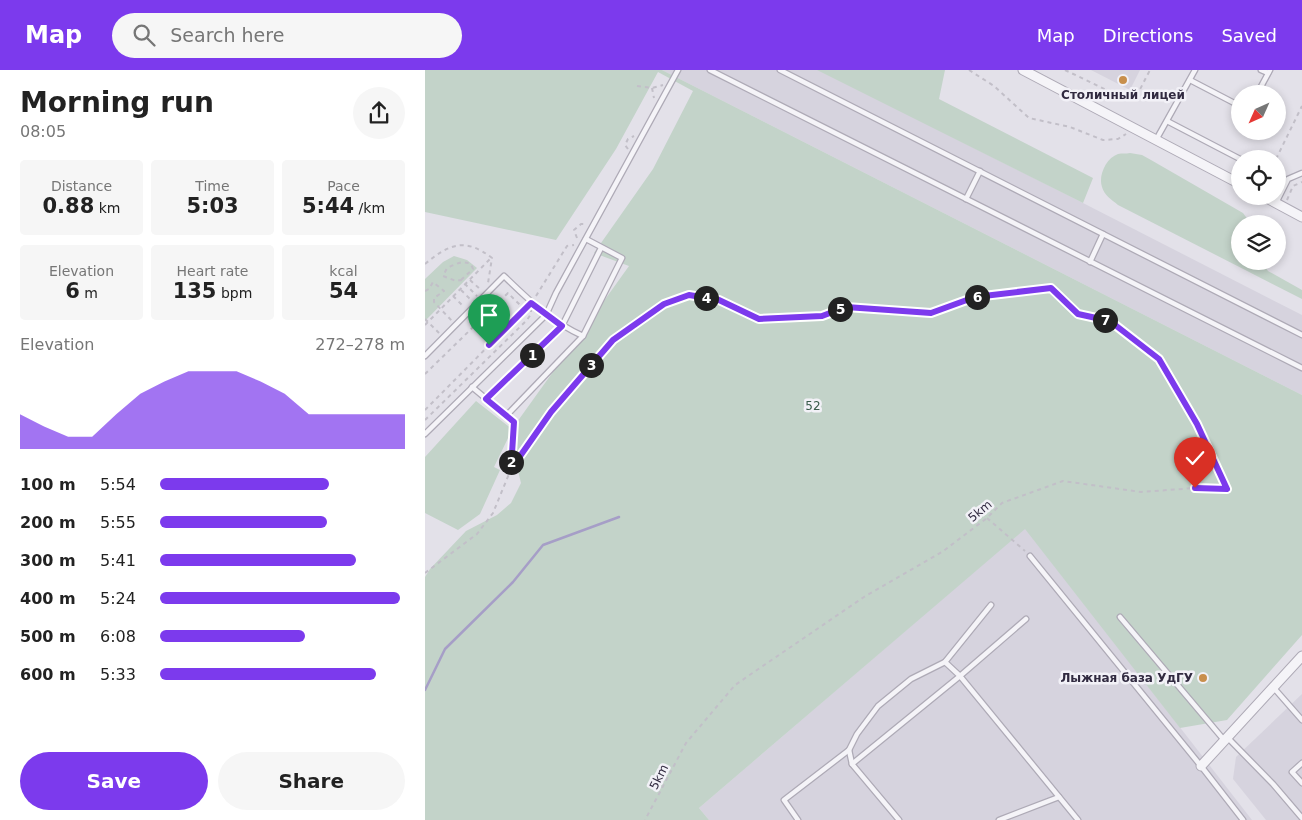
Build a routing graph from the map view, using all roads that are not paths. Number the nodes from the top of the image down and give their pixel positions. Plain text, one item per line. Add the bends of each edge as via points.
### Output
1 (678, 70) edge
2 (710, 70) edge
3 (780, 70) edge
4 (1023, 70) edge
5 (1195, 70) edge
6 (1261, 70) edge
7 (1269, 72) edge
8 (1190, 80) junction
9 (1262, 85) edge
10 (1231, 101) edge
11 (1167, 121) junction
12 (1157, 140) junction
13 (1231, 154) edge
14 (980, 171) junction
15 (1302, 173) edge
16 (1231, 179) edge
17 (1286, 181) edge
18 (966, 199) junction
19 (1280, 205) edge
20 (1302, 217) edge
21 (1103, 234) junction
22 (586, 239) junction
23 (601, 248) junction
24 (1090, 262) junction
25 (546, 315) junction
26 (562, 326) junction
27 (1302, 335) edge
28 (583, 336) junction
29 (425, 356) edge
30 (1302, 368) edge
31 (472, 387) junction
32 (486, 399) junction
33 (507, 416) junction
34 (514, 422) road end
35 (425, 434) edge
36 (1030, 556) road end
37 (991, 606) dead end
38 (1120, 617) dead end
39 (1026, 619) dead end
40 (1302, 656) edge
41 (945, 662) junction
42 (960, 676) junction
43 (1273, 687) junction
44 (1302, 720) edge
45 (1226, 739) junction
46 (849, 750) junction
47 (1302, 763) edge
48 (852, 764) junction
49 (1201, 766) junction
50 (1302, 783) edge
51 (1059, 797) junction
52 (1302, 818) edge
53 (798, 820) edge
54 (899, 820) edge
55 (999, 820) edge
56 (1078, 820) edge
57 (1243, 820) edge

1 - 22 lane
2 - 18 lane
3 - 14 lane
4 - 12 street
5 - 8 lane
6 - 7 lane
7 - 9 lane
8 - 10 lane
8 - 11 lane
11 - 12 lane
11 - 13 lane
12 - 16 street
14 - 18 lane
14 - 21 lane
15 - 17 lane
18 - 24 lane
19 - 20 street
21 - 24 lane
21 - 27 lane
22 - 23 lane
22 - 25 lane
23 - 26 lane
23 - 28 lane via 622,258
24 - 30 lane
25 - 26 lane
25 - 29 lane via 530,305 504,276
25 - 31 lane
26 - 28 lane
26 - 32 lane
28 - 33 lane
31 - 32 lane
31 - 35 lane
32 - 33 lane
33 - 34 lane
36 - 49 lane
37 - 41 lane
38 - 45 lane
39 - 42 lane
40 - 43 street
41 - 42 lane
41 - 46 lane via 911,679 878,706
42 - 48 lane
42 - 51 lane
43 - 44 lane
43 - 45 street
45 - 49 street
45 - 52 lane via 1262,772
46 - 48 lane
46 - 53 lane via 783,800
47 - 50 lane via 1293,772
48 - 54 lane
49 - 57 lane
51 - 55 lane
51 - 56 lane

